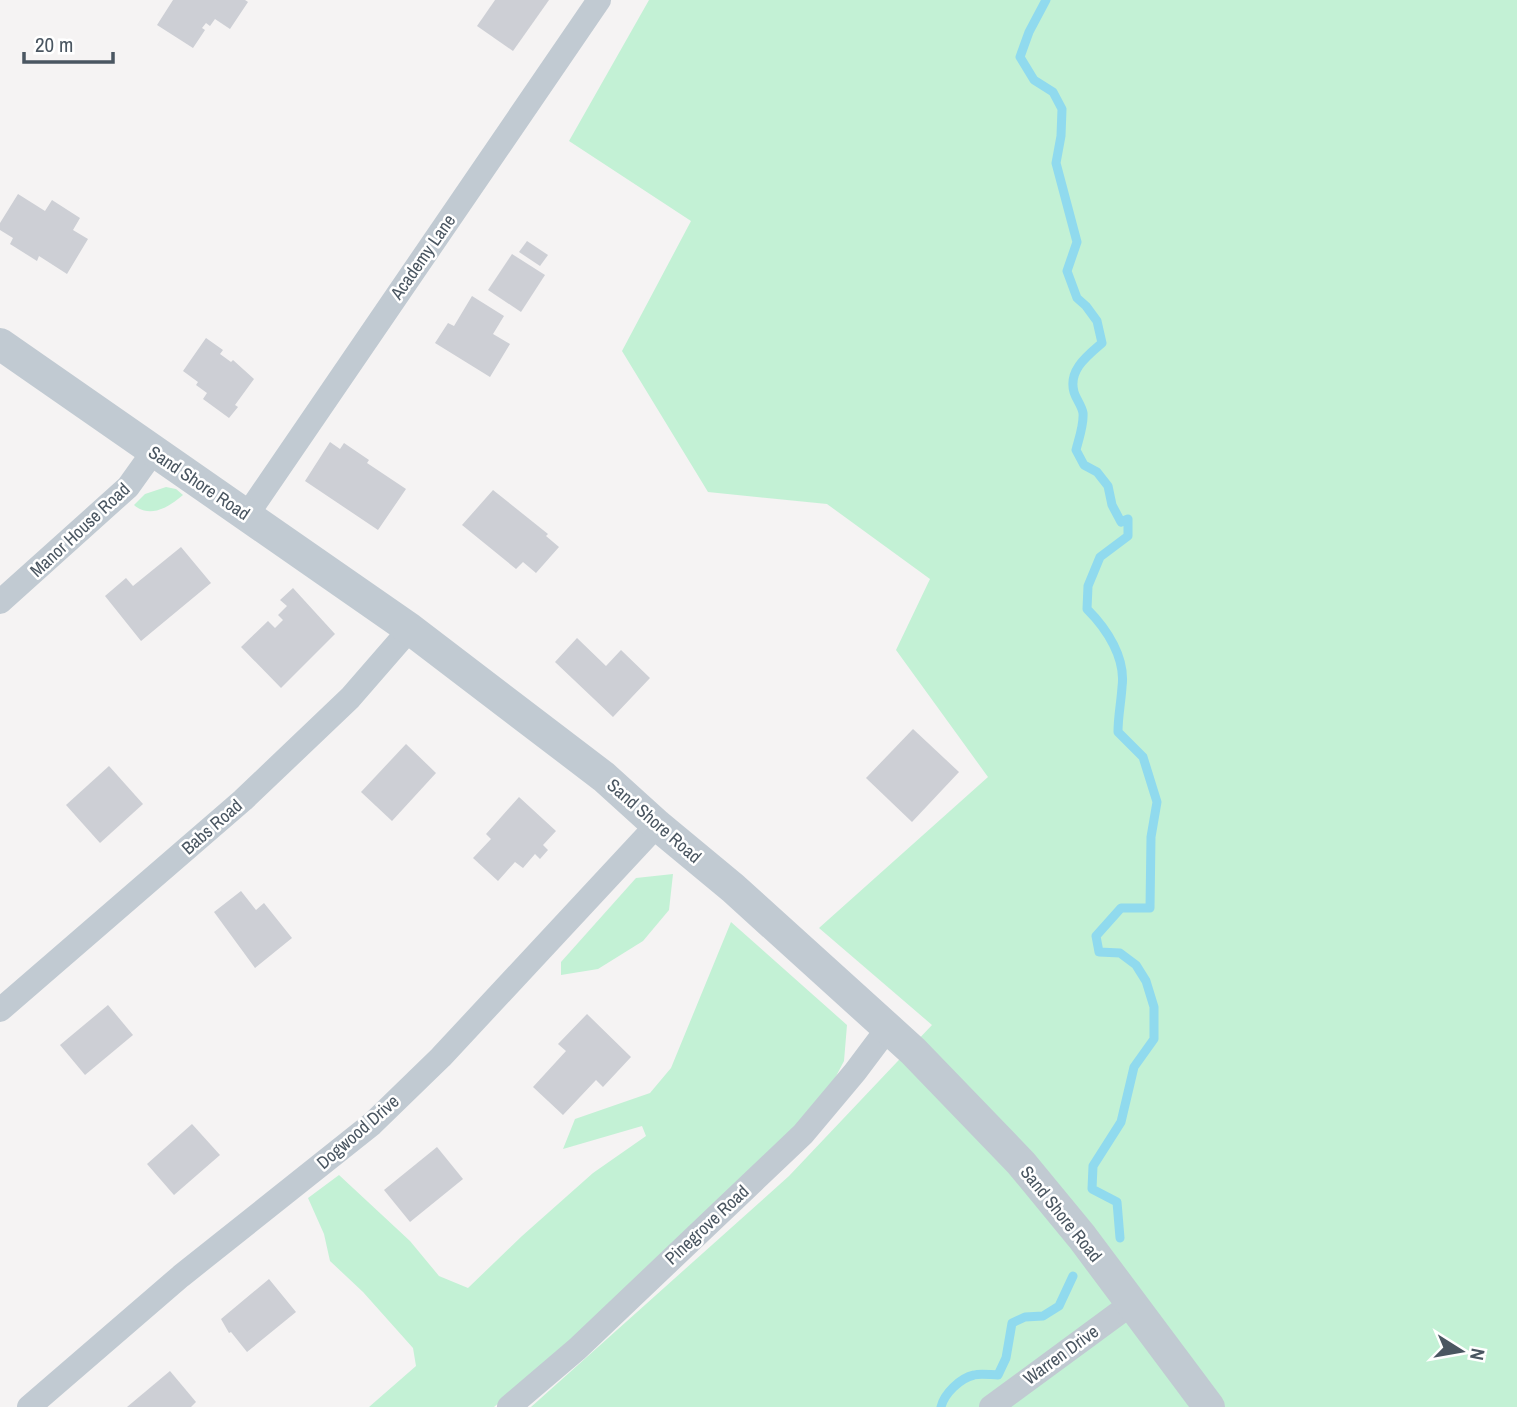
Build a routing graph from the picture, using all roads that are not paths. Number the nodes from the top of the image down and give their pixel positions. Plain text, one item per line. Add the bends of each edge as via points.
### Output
1 (599, 0) edge
2 (0, 344) edge
3 (153, 452) junction
4 (247, 515) junction
5 (0, 603) edge
6 (410, 629) junction
7 (657, 825) junction
8 (0, 1010) edge
9 (888, 1028) junction
10 (1131, 1304) junction
11 (29, 1407) edge
12 (509, 1407) edge
13 (991, 1407) edge
14 (1209, 1407) edge

1 - 4 street, Academy Lane
2 - 3 street, Sand Shore Road
3 - 4 street, Sand Shore Road
3 - 5 street, Manor House Road via 128,487
4 - 6 street, Sand Shore Road
6 - 7 street, Sand Shore Road via 604,777
6 - 8 street, Babs Road via 350,698 243,800
7 - 9 street, Sand Shore Road
7 - 11 street, Dogwood Drive via 441,1057 372,1124 181,1276
9 - 10 street, Sand Shore Road via 1021,1163
9 - 12 street, Pinegrove Road via 803,1134 577,1349
10 - 13 street, Warren Drive
10 - 14 street, Sand Shore Road

